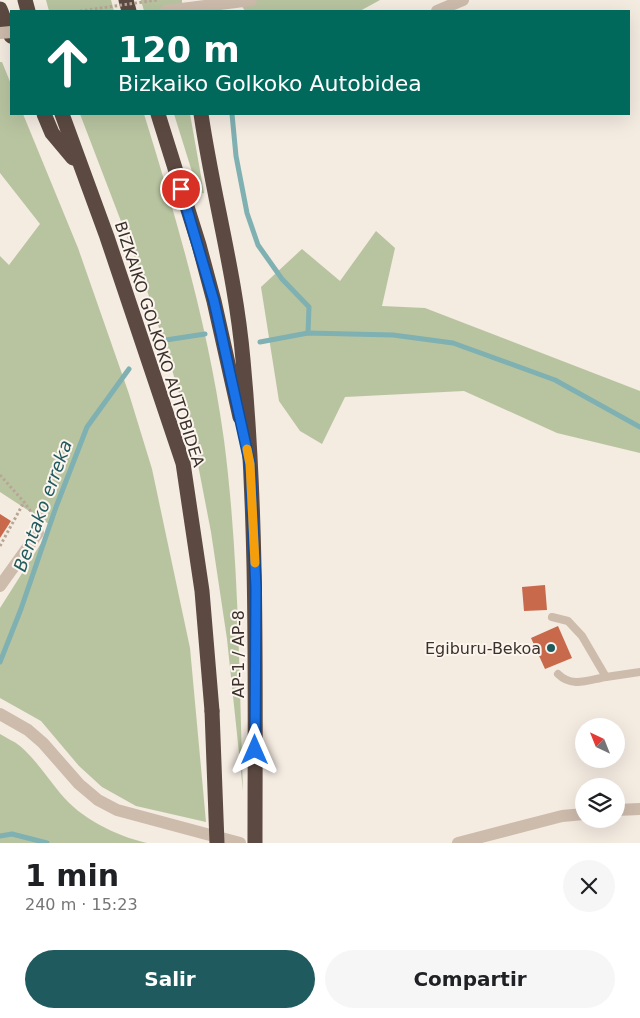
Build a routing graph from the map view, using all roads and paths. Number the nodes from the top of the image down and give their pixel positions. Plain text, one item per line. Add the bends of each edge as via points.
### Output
1 (157, 0) edge
2 (251, 0) edge
3 (462, 0) edge
4 (0, 9) edge
5 (87, 10) edge
6 (174, 10) edge
7 (439, 10) edge
8 (10, 34) edge
9 (44, 115) edge
10 (62, 115) edge
11 (158, 115) edge
12 (201, 115) edge
13 (80, 166) junction
14 (250, 464) junction
15 (0, 475) edge
16 (24, 502) junction
17 (38, 533) joint
18 (0, 546) edge
19 (0, 586) edge
20 (552, 617) dead end
21 (640, 672) edge
22 (558, 674) dead end
23 (606, 677) junction
24 (212, 711) joint
25 (0, 714) edge
26 (625, 810) edge
27 (640, 810) edge
28 (575, 815) edge
29 (217, 843) edge
30 (240, 843) edge
31 (255, 843) edge
32 (458, 843) edge

1 - 5 path, bridge
2 - 6 street, bridge
3 - 7 street
4 - 8 highway
9 - 13 highway via 52,133
10 - 13 highway, BIZKAIKO GOLKOKO AUTOBIDEA
11 - 14 highway via 214,301
12 - 14 highway via 236,299
13 - 24 highway, BIZKAIKO GOLKOKO AUTOBIDEA via 183,463 202,592
14 - 31 highway, AP-1 / AP-8 via 256,588
15 - 16 path
16 - 17 path via 40,525
16 - 18 path
17 - 19 street
20 - 23 lane via 568,620 582,636
21 - 23 lane
22 - 23 lane via 572,683
24 - 29 highway, AP-1 / AP-8, bridge
25 - 30 street via 43,743 79,784 98,800 117,810
26 - 27 street
28 - 32 street

